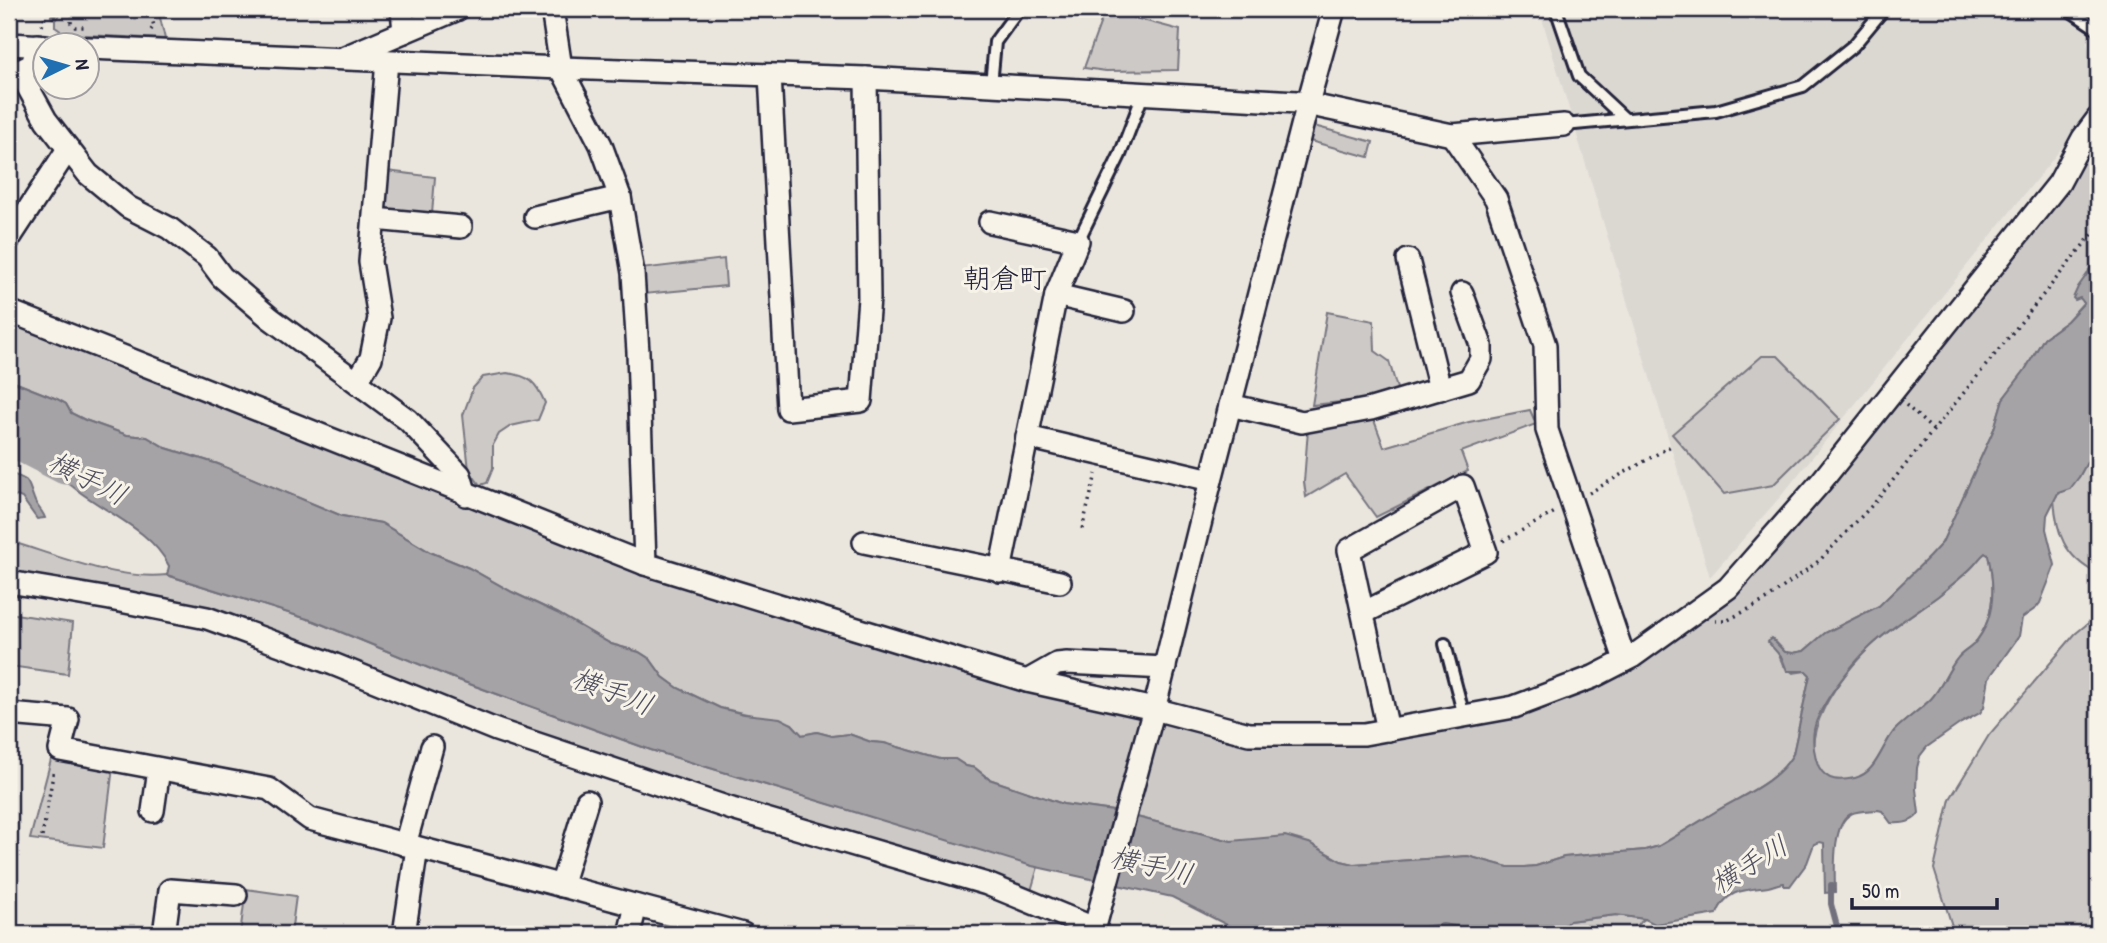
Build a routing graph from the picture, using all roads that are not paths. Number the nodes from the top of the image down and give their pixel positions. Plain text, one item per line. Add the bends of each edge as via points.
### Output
1 (402, 9) edge
2 (458, 9) edge
3 (552, 9) edge
4 (1019, 9) edge
5 (1334, 9) edge
6 (1556, 9) edge
7 (1884, 9) edge
8 (2068, 9) edge
9 (2098, 29) edge
10 (404, 32) junction
11 (9, 44) edge
12 (32, 45) edge
13 (102, 49) edge
14 (340, 59) junction
15 (387, 61) junction
16 (32, 65) edge
17 (561, 68) junction
18 (14, 74) edge
19 (770, 75) junction
20 (866, 78) junction
21 (991, 85) junction
22 (1144, 92) junction
23 (1308, 103) junction
24 (2098, 118) edge
25 (1625, 119) junction
26 (1564, 125) joint
27 (1452, 135) junction
28 (68, 149) junction
29 (620, 197) junction
30 (535, 217) dead end
31 (374, 219) junction
32 (990, 222) dead end
33 (461, 228) dead end
34 (9, 239) edge
35 (1077, 241) junction
36 (1408, 260) dead end
37 (1462, 293) dead end
38 (1056, 295) junction
39 (9, 311) edge
40 (1124, 311) dead end
41 (357, 382) junction
42 (1440, 389) junction
43 (1230, 405) junction
44 (1027, 437) junction
45 (1210, 480) junction
46 (466, 495) junction
47 (864, 542) dead end
48 (645, 564) junction
49 (1000, 571) junction
50 (9, 582) edge
51 (1060, 582) dead end
52 (1363, 613) junction
53 (1444, 644) dead end
54 (1625, 660) junction
55 (1165, 668) junction
56 (1027, 681) junction
57 (9, 714) edge
58 (1152, 716) junction
59 (1464, 716) junction
60 (1388, 730) junction
61 (432, 747) dead end
62 (159, 769) junction
63 (587, 801) dead end
64 (153, 811) dead end
65 (411, 846) junction
66 (561, 886) junction
67 (236, 895) dead end
68 (636, 906) junction
69 (1094, 928) edge
70 (164, 934) edge
71 (404, 934) edge
72 (629, 934) edge
73 (743, 934) edge

1 - 10 street
2 - 10 street
3 - 17 street
4 - 21 lane via 995,42
5 - 23 street
6 - 25 lane via 1579,76
7 - 25 lane via 1854,45 1803,86 1716,111
8 - 9 lane
10 - 14 street
11 - 12 street
13 - 14 street
14 - 15 street
15 - 17 street
15 - 31 street
16 - 18 street
17 - 19 street
17 - 29 street via 601,145
18 - 28 street
19 - 20 street
19 - 20 street via 788,409 861,401 869,298
20 - 21 street
21 - 22 street
22 - 23 street
22 - 35 lane via 1120,155
23 - 27 street
23 - 43 street
24 - 54 street via 2059,183 1821,482 1728,588
25 - 26 lane
26 - 27 street
27 - 54 street via 1496,199 1545,345 1547,430
28 - 34 street
28 - 41 street via 88,174 128,207 169,228 207,257 222,277 270,318
29 - 30 street
29 - 48 street via 633,273
31 - 33 street
31 - 41 street via 370,262 379,318 371,358
32 - 35 street
35 - 38 street
36 - 42 street
37 - 42 street via 1481,345 1481,359 1469,380
38 - 40 street
38 - 44 street
39 - 46 street
41 - 46 street via 408,420 460,475
42 - 43 street via 1371,410 1302,422
43 - 45 street
44 - 45 street
44 - 49 street
45 - 55 street
46 - 48 street
47 - 49 street
48 - 56 street
49 - 51 street
50 - 69 street via 206,618 496,730 732,809 988,884
52 - 52 street via 1349,550 1463,486 1486,552
52 - 60 street
53 - 59 lane
54 - 59 street via 1514,707
55 - 56 street via 1067,663
55 - 58 street
56 - 58 street
57 - 62 street via 68,719 60,750
58 - 60 street via 1249,734
58 - 69 street
59 - 60 street
61 - 65 street
62 - 64 street
62 - 65 street via 269,789 310,819
63 - 66 street
65 - 66 street
65 - 71 street
66 - 68 street
67 - 70 street via 170,890
68 - 72 street
68 - 73 street

